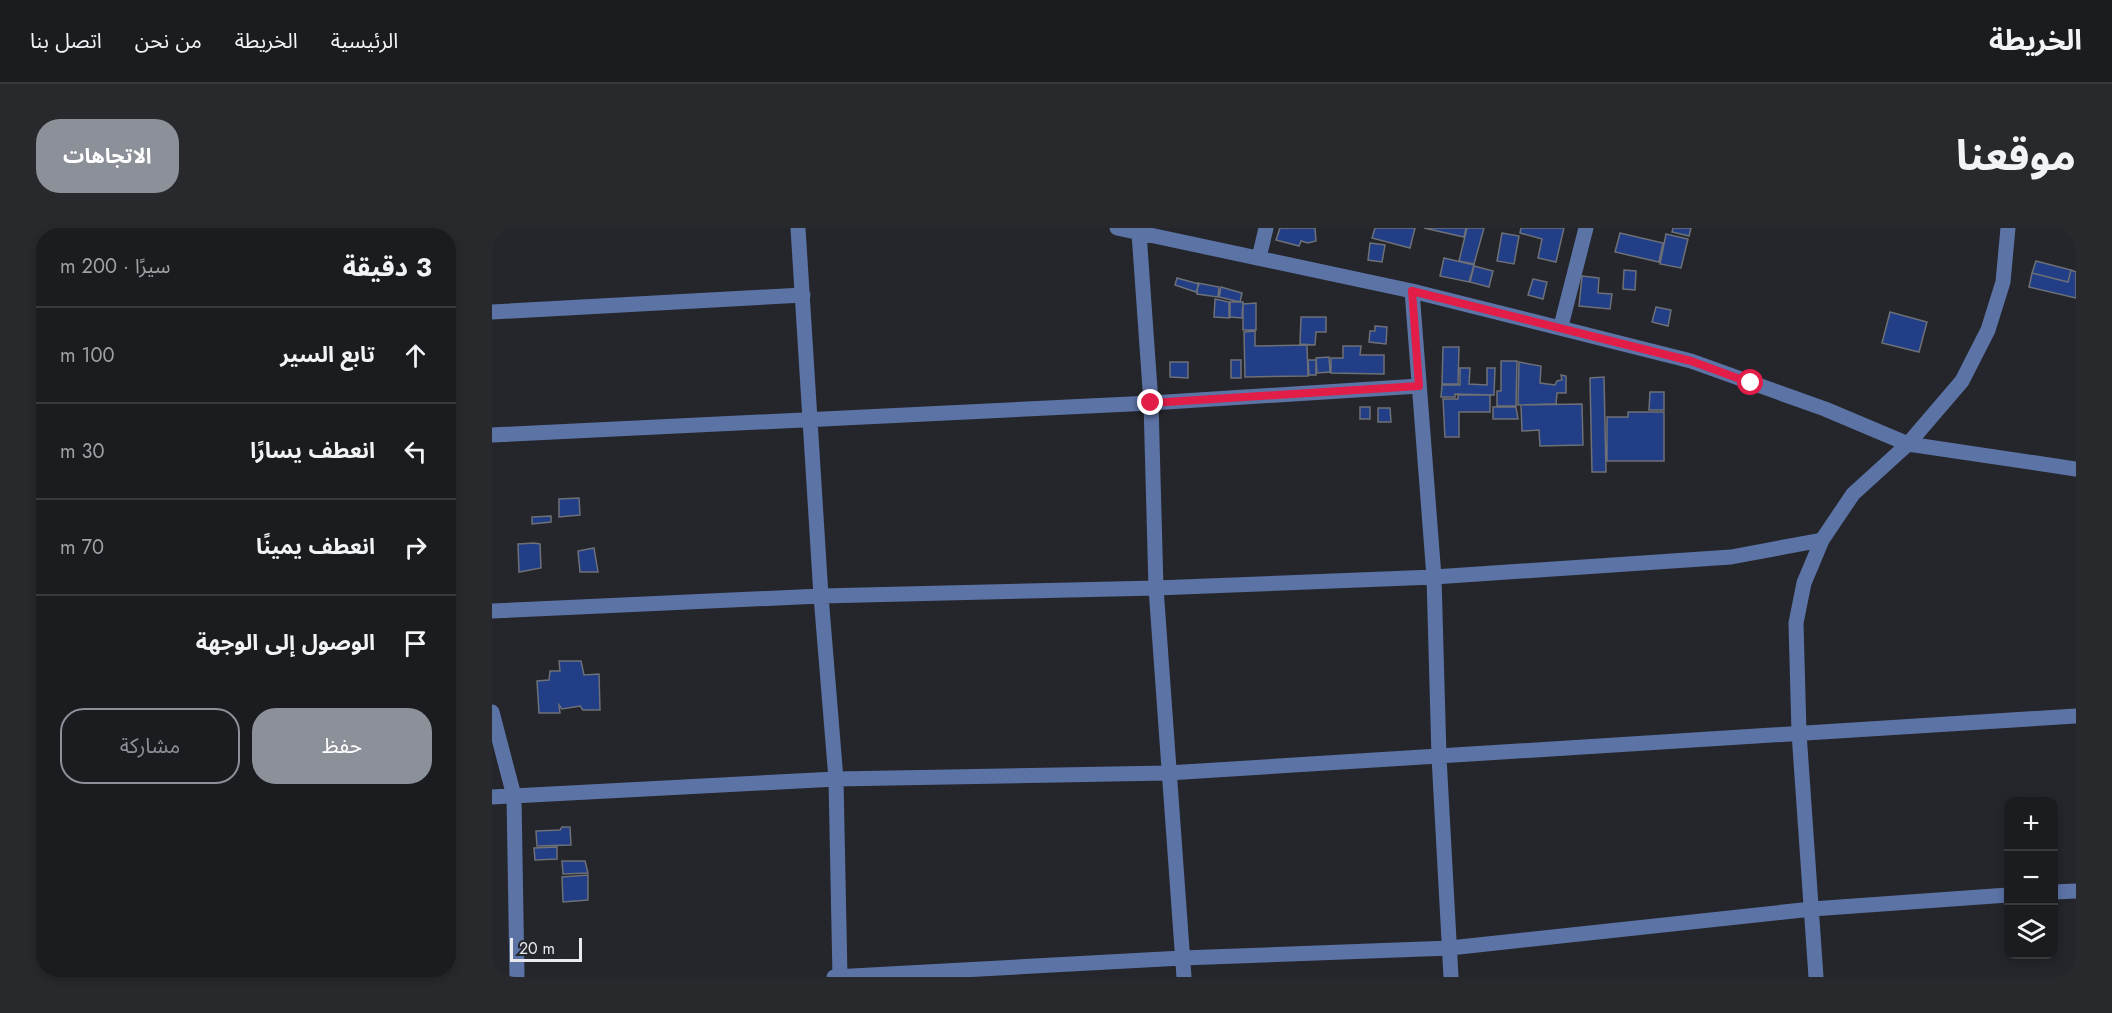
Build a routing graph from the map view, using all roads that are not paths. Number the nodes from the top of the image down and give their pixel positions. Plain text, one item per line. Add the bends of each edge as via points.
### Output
1 (798, 228) edge
2 (1117, 228) edge
3 (1266, 228) edge
4 (1586, 228) edge
5 (2008, 228) edge
6 (1139, 233) junction
7 (1259, 258) junction
8 (1412, 291) junction
9 (804, 295) junction
10 (492, 312) edge
11 (1562, 326) junction
12 (1419, 386) junction
13 (1151, 403) junction
14 (812, 420) junction
15 (492, 435) edge
16 (1908, 444) junction
17 (2076, 469) edge
18 (1822, 540) junction
19 (1434, 577) junction
20 (1156, 588) junction
21 (821, 596) junction
22 (492, 611) edge
23 (492, 712) edge
24 (2076, 716) edge
25 (1799, 733) junction
26 (1439, 758) junction
27 (1168, 773) junction
28 (837, 779) junction
29 (514, 796) junction
30 (492, 797) edge
31 (2076, 891) edge
32 (2058, 892) edge
33 (2004, 895) edge
34 (1812, 909) junction
35 (1450, 948) junction
36 (1182, 958) junction
37 (517, 977) edge
38 (834, 977) edge
39 (840, 977) edge
40 (1184, 977) edge
41 (1451, 977) edge
42 (1816, 977) edge

1 - 9 street
2 - 6 street
3 - 7 street
4 - 11 street
5 - 16 street via 2003,282 1988,330 1962,381
6 - 7 street
6 - 13 street
7 - 8 street
8 - 11 street
8 - 12 street
9 - 10 street
9 - 14 street
11 - 16 street via 1691,361 1826,409
12 - 13 street
12 - 19 street
13 - 14 street
13 - 20 street
14 - 15 street
14 - 21 street
16 - 17 street
16 - 18 street via 1853,494
18 - 19 street via 1731,557
18 - 25 street via 1804,583 1796,623
19 - 20 street
19 - 26 street
20 - 21 street
20 - 27 street
21 - 22 street
21 - 28 street
23 - 29 street
24 - 25 street
25 - 26 street
25 - 34 street
26 - 27 street
26 - 35 street
27 - 28 street
27 - 36 street
28 - 29 street
28 - 39 street
29 - 30 street
29 - 37 street
31 - 32 street
33 - 34 street
34 - 35 street
34 - 42 street
35 - 36 street
35 - 41 street
36 - 39 street
36 - 40 street
38 - 39 street

